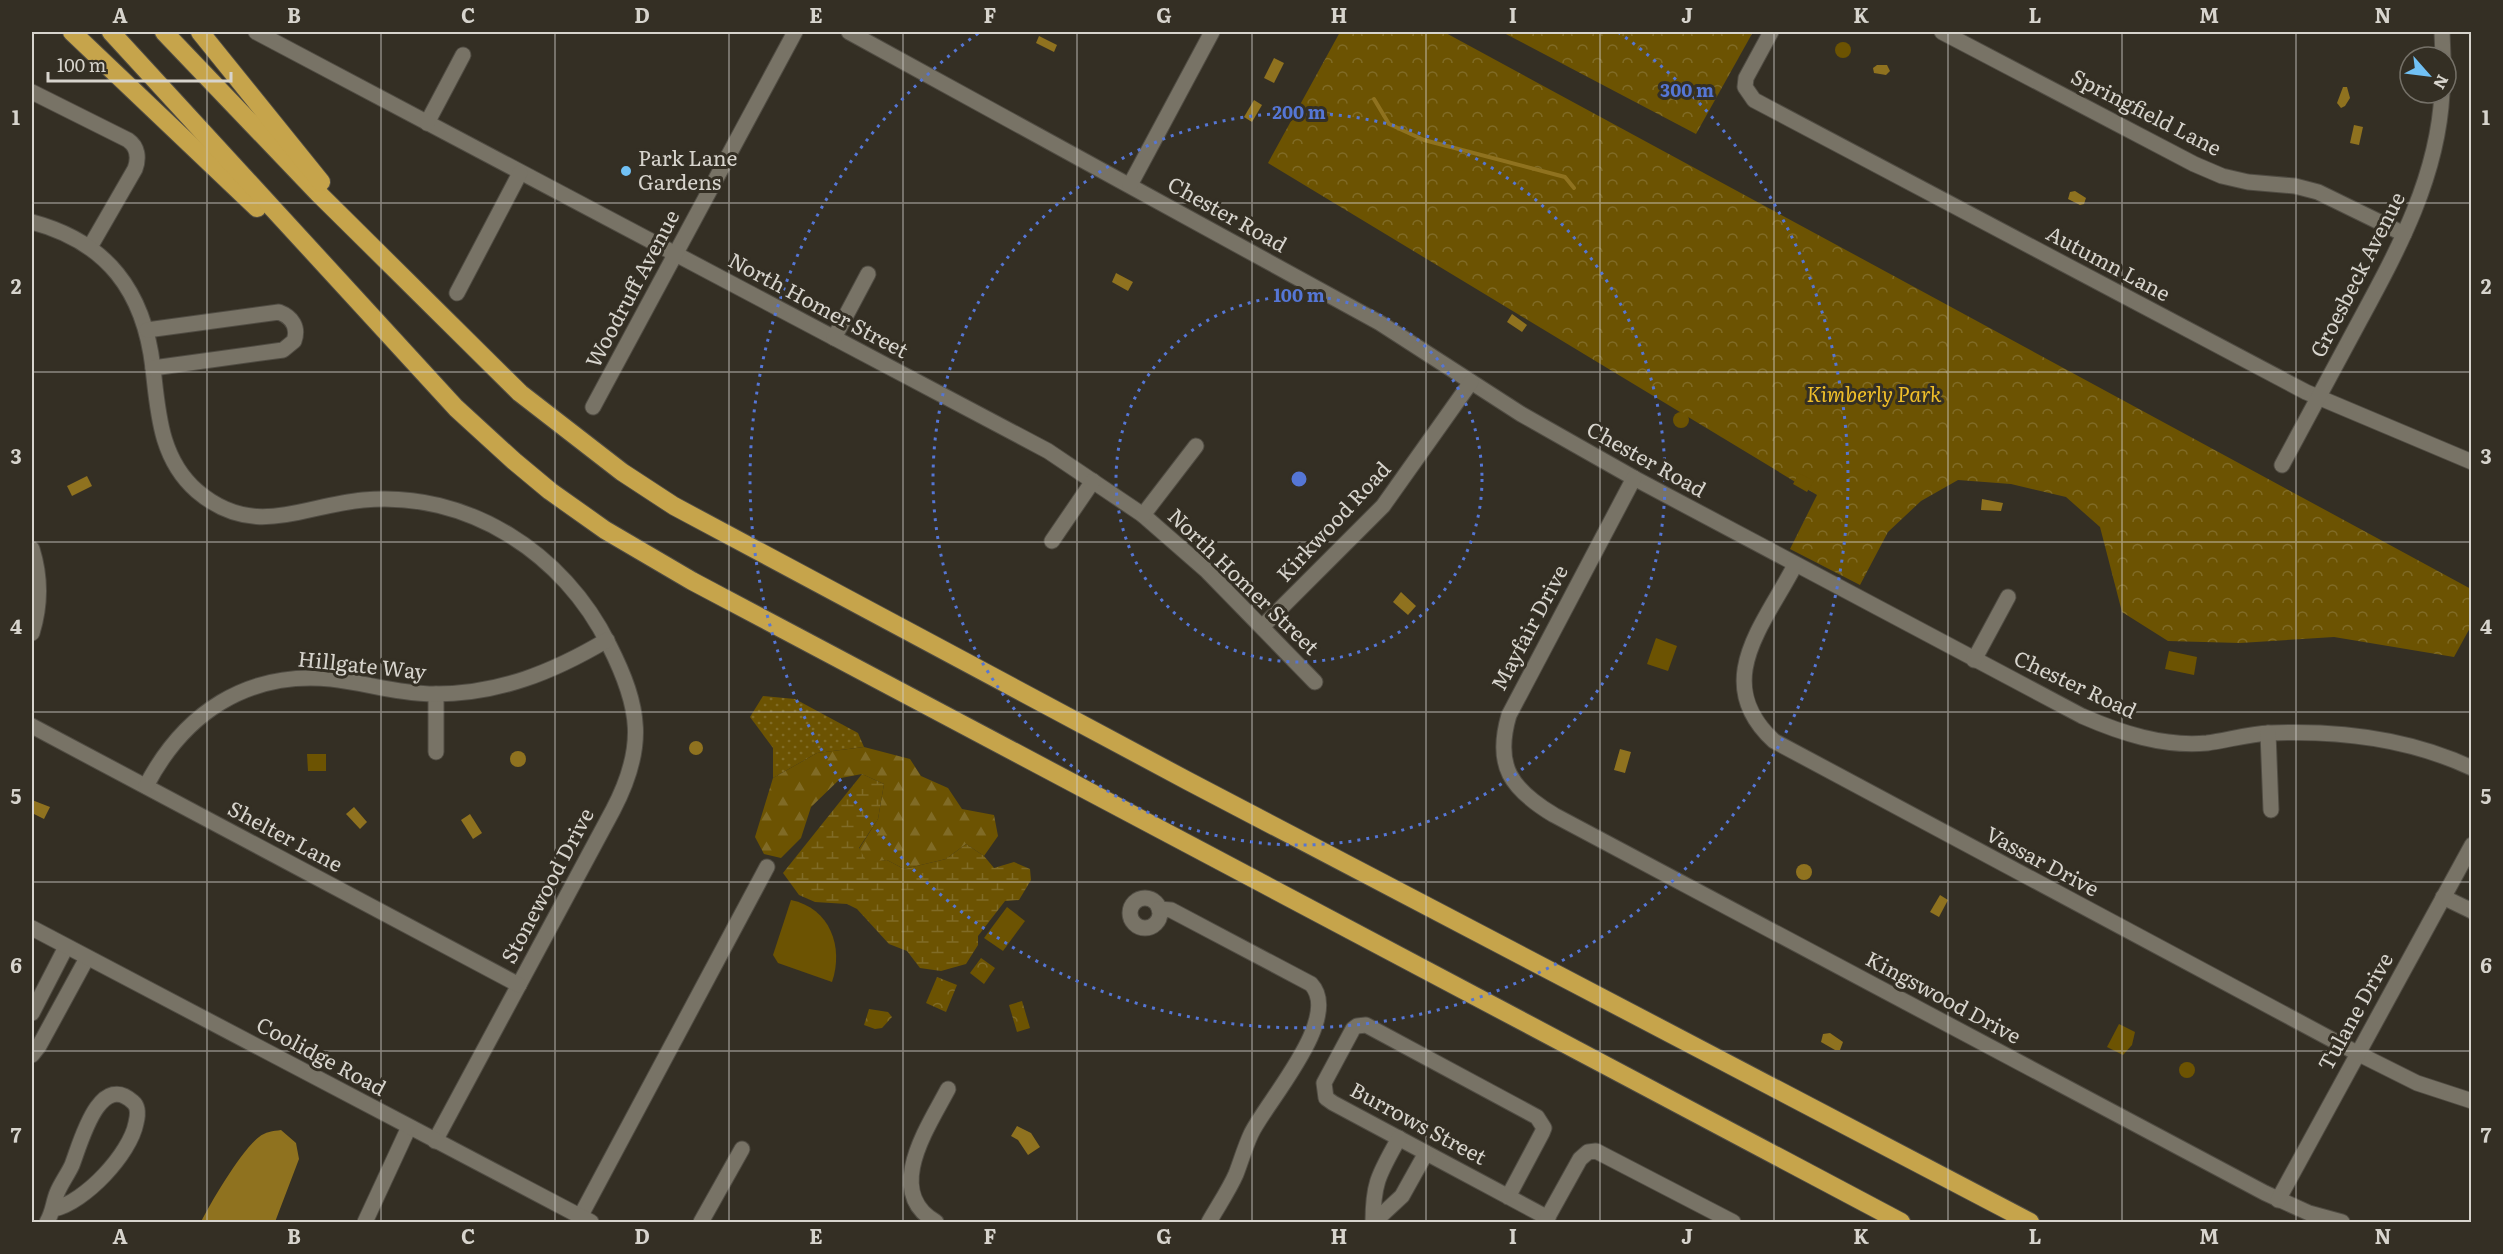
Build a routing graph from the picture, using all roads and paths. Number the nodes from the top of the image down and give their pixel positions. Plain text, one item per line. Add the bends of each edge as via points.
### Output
1 (72, 32) edge
2 (111, 32) edge
3 (164, 32) edge
4 (200, 32) edge
5 (256, 32) edge
6 (289, 32) edge
7 (795, 32) edge
8 (849, 32) edge
9 (1212, 32) edge
10 (1772, 32) edge
11 (1942, 32) edge
12 (282, 46) junction
13 (463, 55) dead end
14 (32, 92) edge
15 (2441, 105) edge
16 (427, 123) junction
17 (520, 172) junction
18 (1130, 185) junction
19 (32, 222) edge
20 (2404, 234) junction
21 (90, 247) junction
22 (675, 254) junction
23 (868, 274) dead end
24 (457, 293) dead end
25 (363, 309) junction
26 (147, 330) junction
27 (834, 338) junction
28 (153, 368) junction
29 (1471, 382) junction
30 (520, 393) junction
31 (2319, 397) junction
32 (593, 408) dead end
33 (1196, 446) dead end
34 (2472, 462) edge
35 (2282, 465) dead end
36 (1634, 478) junction
37 (1093, 481) junction
38 (1143, 515) junction
39 (1052, 541) dead end
40 (32, 549) edge
41 (1795, 565) junction
42 (2008, 597) dead end
43 (1263, 626) junction
44 (32, 633) edge
45 (607, 640) junction
46 (1974, 660) junction
47 (1315, 682) dead end
48 (436, 694) junction
49 (32, 726) edge
50 (2268, 733) junction
51 (436, 752) dead end
52 (2472, 768) edge
53 (146, 786) junction
54 (1530, 800) joint
55 (2271, 810) dead end
56 (2472, 844) edge
57 (767, 867) dead end
58 (2443, 897) junction
59 (1159, 909) dead end
60 (2472, 911) edge
61 (32, 928) edge
62 (66, 947) junction
63 (87, 958) junction
64 (519, 985) junction
65 (32, 1013) edge
66 (2358, 1053) junction
67 (32, 1055) edge
68 (948, 1089) dead end
69 (2472, 1101) edge
70 (409, 1127) junction
71 (1399, 1138) junction
72 (435, 1141) junction
73 (742, 1149) dead end
74 (1426, 1153) junction
75 (1372, 1192) junction
76 (1508, 1197) junction
77 (2278, 1200) junction
78 (1395, 1205) junction
79 (51, 1216) edge
80 (586, 1220) edge
81 (1547, 1220) edge
82 (365, 1222) edge
83 (701, 1222) edge
84 (936, 1222) edge
85 (1209, 1222) edge
86 (1373, 1222) edge
87 (1734, 1222) edge
88 (1901, 1222) edge
89 (2030, 1222) edge
90 (2342, 1222) edge

1 - 25 highway
2 - 25 highway
3 - 30 highway via 318,193
4 - 30 highway via 327,190
5 - 12 street, North Homer Street
6 - 12 street
7 - 22 street, Woodruff Avenue
8 - 18 street, Chester Road
9 - 18 street
10 - 31 street, Autumn Lane via 1746,78 1745,87 1754,100
11 - 20 street, Springfield Lane via 2193,164 2248,182 2318,192
12 - 16 street, North Homer Street
13 - 16 street
14 - 21 street via 128,140 136,149 135,169
15 - 20 street, Groesbeck Avenue via 2429,168
16 - 17 street, North Homer Street
17 - 22 street, North Homer Street
17 - 24 street
18 - 29 street, Chester Road via 1380,323
19 - 21 street, Stonewood Drive
20 - 31 street, Groesbeck Avenue
21 - 26 street, Stonewood Drive via 121,278
22 - 27 street, North Homer Street
22 - 32 street, Woodruff Avenue
23 - 27 street
25 - 88 highway via 456,408 513,461 605,530 692,581
26 - 28 street, Stonewood Drive
26 - 28 street via 279,312 289,317 295,327 294,340 283,350
27 - 37 street, North Homer Street via 1016,434
28 - 45 street, Stonewood Drive via 160,427 168,451 188,482 215,504 255,518 285,517 365,500 426,504 468,515 508,533 547,562 578,594
29 - 36 street, Chester Road
29 - 43 street, Kirkwood Road via 1383,506
30 - 89 highway via 622,472 761,554
31 - 34 street, Autumn Lane
31 - 35 street, Groesbeck Avenue
33 - 38 street
36 - 41 street, Chester Road
36 - 54 street, Mayfair Drive via 1509,715 1503,736 1506,769
37 - 38 street, North Homer Street
37 - 39 street
38 - 43 street, North Homer Street
40 - 44 street via 39,599
41 - 46 street, Chester Road
41 - 66 street, Vassar Drive via 1743,671 1747,706 1759,727 1774,741
42 - 46 street
43 - 47 street, North Homer Street
45 - 48 street, Hillgate Way via 563,665 525,680 483,691
45 - 64 street, Stonewood Drive via 633,710 637,740 632,771
46 - 50 street, Chester Road via 2082,716 2142,738 2205,743
48 - 51 street
48 - 53 street, Hillgate Way via 313,678 264,683 228,698 191,724 163,757
49 - 53 street, Shelter Lane
50 - 52 street, Chester Road via 2333,732 2373,737 2437,751
50 - 55 street
53 - 64 street, Shelter Lane
54 - 77 street, Kingswood Drive
56 - 58 street, Tulane Drive
57 - 80 street
58 - 60 street
58 - 66 street, Tulane Drive
59 - 85 street via 1171,910 1311,984 1320,999 1316,1025 1280,1091 1251,1133 1235,1175
61 - 62 street, Coolidge Road
62 - 63 street, Coolidge Road
62 - 65 street
63 - 67 street
63 - 70 street, Coolidge Road
64 - 72 street, Stonewood Drive
66 - 69 street, Vassar Drive via 2417,1083
66 - 77 street, Tulane Drive
68 - 84 street via 912,1166 912,1192 917,1204 926,1217
70 - 72 street, Coolidge Road
70 - 82 street
71 - 74 street, Burrows Street
71 - 75 street
71 - 76 street, Burrows Street via 1323,1094 1324,1083 1357,1026 1366,1025 1538,1117 1544,1128
72 - 80 street, Coolidge Road
73 - 83 street
74 - 76 street, Burrows Street
74 - 78 street
75 - 78 street via 1381,1206
75 - 86 street
76 - 81 street, Burrows Street
77 - 90 street, Kingswood Drive via 2309,1214
78 - 86 street
79 - 79 street via 73,1203 102,1176 127,1145 138,1114 132,1101 113,1094 87,1123 72,1166 57,1192
81 - 87 street via 1580,1160 1596,1150

